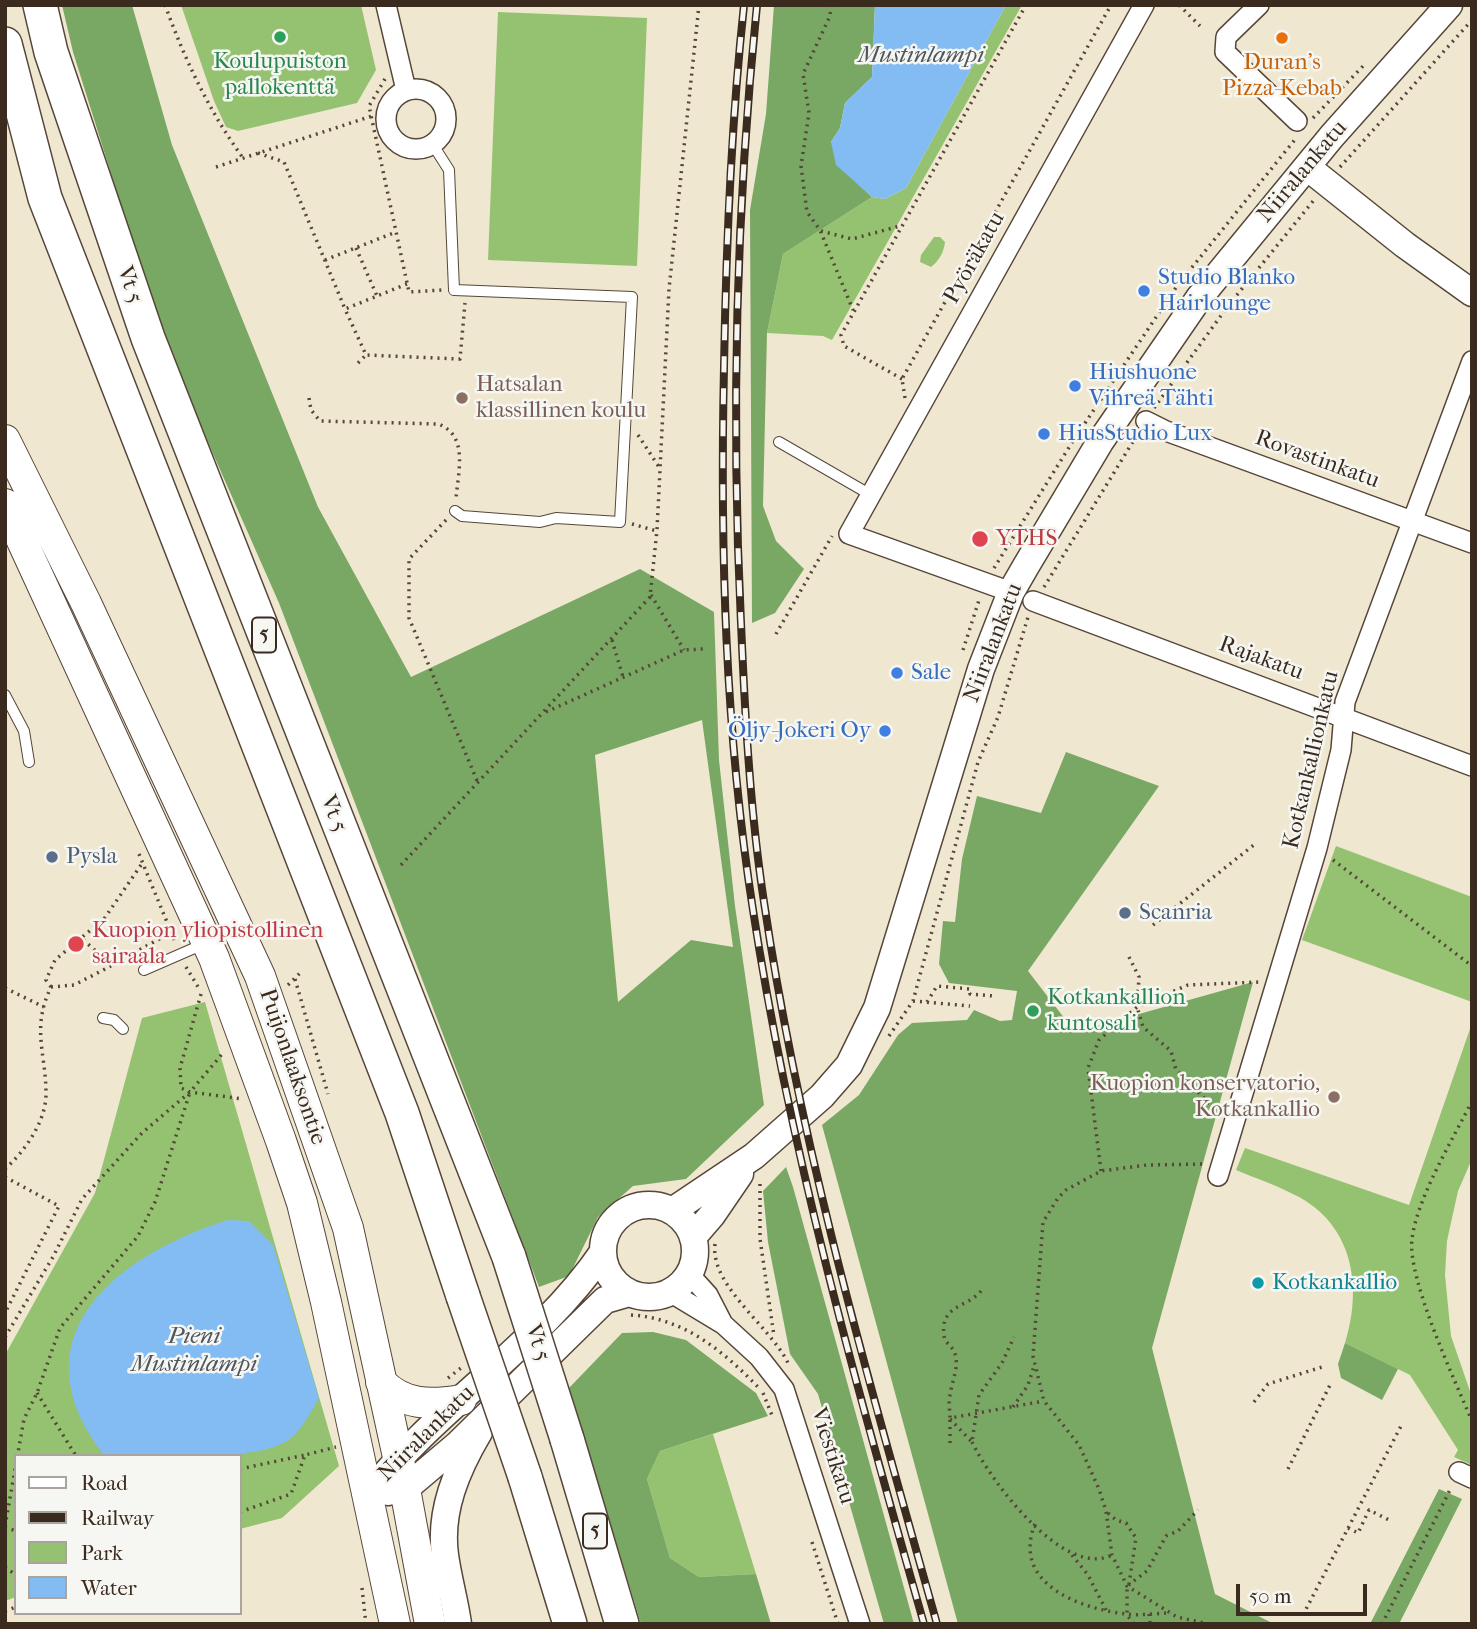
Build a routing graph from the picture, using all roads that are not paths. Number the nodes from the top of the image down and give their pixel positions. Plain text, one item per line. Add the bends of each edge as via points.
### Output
1 (40, 5) edge
2 (386, 5) edge
3 (1144, 5) edge
4 (1259, 5) edge
5 (1448, 5) edge
6 (5, 44) edge
7 (406, 90) junction
8 (1297, 121) dead end
9 (433, 145) junction
10 (1317, 176) junction
11 (1472, 293) edge
12 (1472, 361) edge
13 (1146, 421) road end
14 (5, 440) edge
15 (779, 442) dead end
16 (871, 495) junction
17 (5, 505) edge
18 (455, 511) road end
19 (1413, 520) junction
20 (843, 531) joint
21 (1472, 543) edge
22 (1022, 596) junction
23 (5, 695) edge
24 (1343, 715) junction
25 (29, 762) dead end
26 (1472, 766) edge
27 (226, 945) junction
28 (144, 970) dead end
29 (103, 1018) dead end
30 (123, 1029) dead end
31 (757, 1165) junction
32 (1220, 1170) road end
33 (672, 1211) junction
34 (693, 1237) junction
35 (603, 1252) junction
36 (689, 1274) junction
37 (670, 1292) junction
38 (629, 1293) junction
39 (723, 1324) junction
40 (381, 1382) junction
41 (454, 1390) junction
42 (488, 1416) junction
43 (397, 1457) junction
44 (405, 1489) junction
45 (369, 1494) junction
46 (395, 1624) edge
47 (430, 1624) edge
48 (458, 1624) edge
49 (570, 1624) edge
50 (622, 1624) edge
51 (860, 1624) edge

1 - 50 highway, Vt 5 / 5, bridge via 55,64 148,338 509,1257
2 - 7 street
3 - 16 street, Pyöräkatu
4 - 8 street via 1226,37 1225,52
5 - 10 main road, Niiralankatu
6 - 49 highway, Vt 5 / 5, bridge via 45,198 402,1113
7 - 9 street via 426,90 442,102 445,130
7 - 9 street via 379,117 405,148
9 - 18 lane via 449,170 454,290 632,298 620,522 556,518 540,522 462,516
10 - 11 main road
10 - 22 main road, Niiralankatu via 1199,299 1165,345 1100,442
12 - 19 street, Kotkankallionkatu
13 - 19 street, Rovastinkatu
14 - 27 main road, Puijonlaaksontie
15 - 16 lane
16 - 20 street, Pyöräkatu
17 - 27 main road, Puijonlaaksontie
19 - 21 street, Rovastinkatu
19 - 24 street, Kotkankallionkatu
20 - 22 street, Rajakatu
22 - 24 street, Rajakatu
22 - 31 main road, Niiralankatu via 981,669 877,1008 840,1077
23 - 25 lane via 24,731
24 - 26 street, Rajakatu
24 - 32 street, Kotkankallionkatu via 1341,750 1317,848
27 - 28 lane
27 - 40 main road, Puijonlaaksontie via 348,1228
27 - 45 main road, Puijonlaaksontie via 302,1203
29 - 30 lane via 114,1020
31 - 33 main road, Niiralankatu
31 - 34 main road, Niiralankatu
33 - 34 main road
33 - 35 main road via 651,1205 624,1212 608,1230
34 - 36 main road via 695,1257
35 - 38 main road via 612,1279
35 - 41 main road, Niiralankatu via 566,1299
36 - 37 main road
36 - 39 street, Viestikatu via 708,1295
37 - 38 main road via 652,1297
37 - 39 street, Viestikatu
38 - 42 main road, Niiralankatu via 614,1295 599,1305
39 - 51 street, Viestikatu via 784,1388
40 - 41 main road via 415,1402
40 - 43 main road, Puijonlaaksontie
41 - 43 main road, Niiralankatu
42 - 44 main road, Niiralankatu
42 - 48 main road via 451,1490 443,1524
43 - 44 main road, Puijonlaaksontie
43 - 45 main road, Niiralankatu
44 - 45 main road, Niiralankatu
44 - 47 main road, Puijonlaaksontie
45 - 46 main road, Puijonlaaksontie

